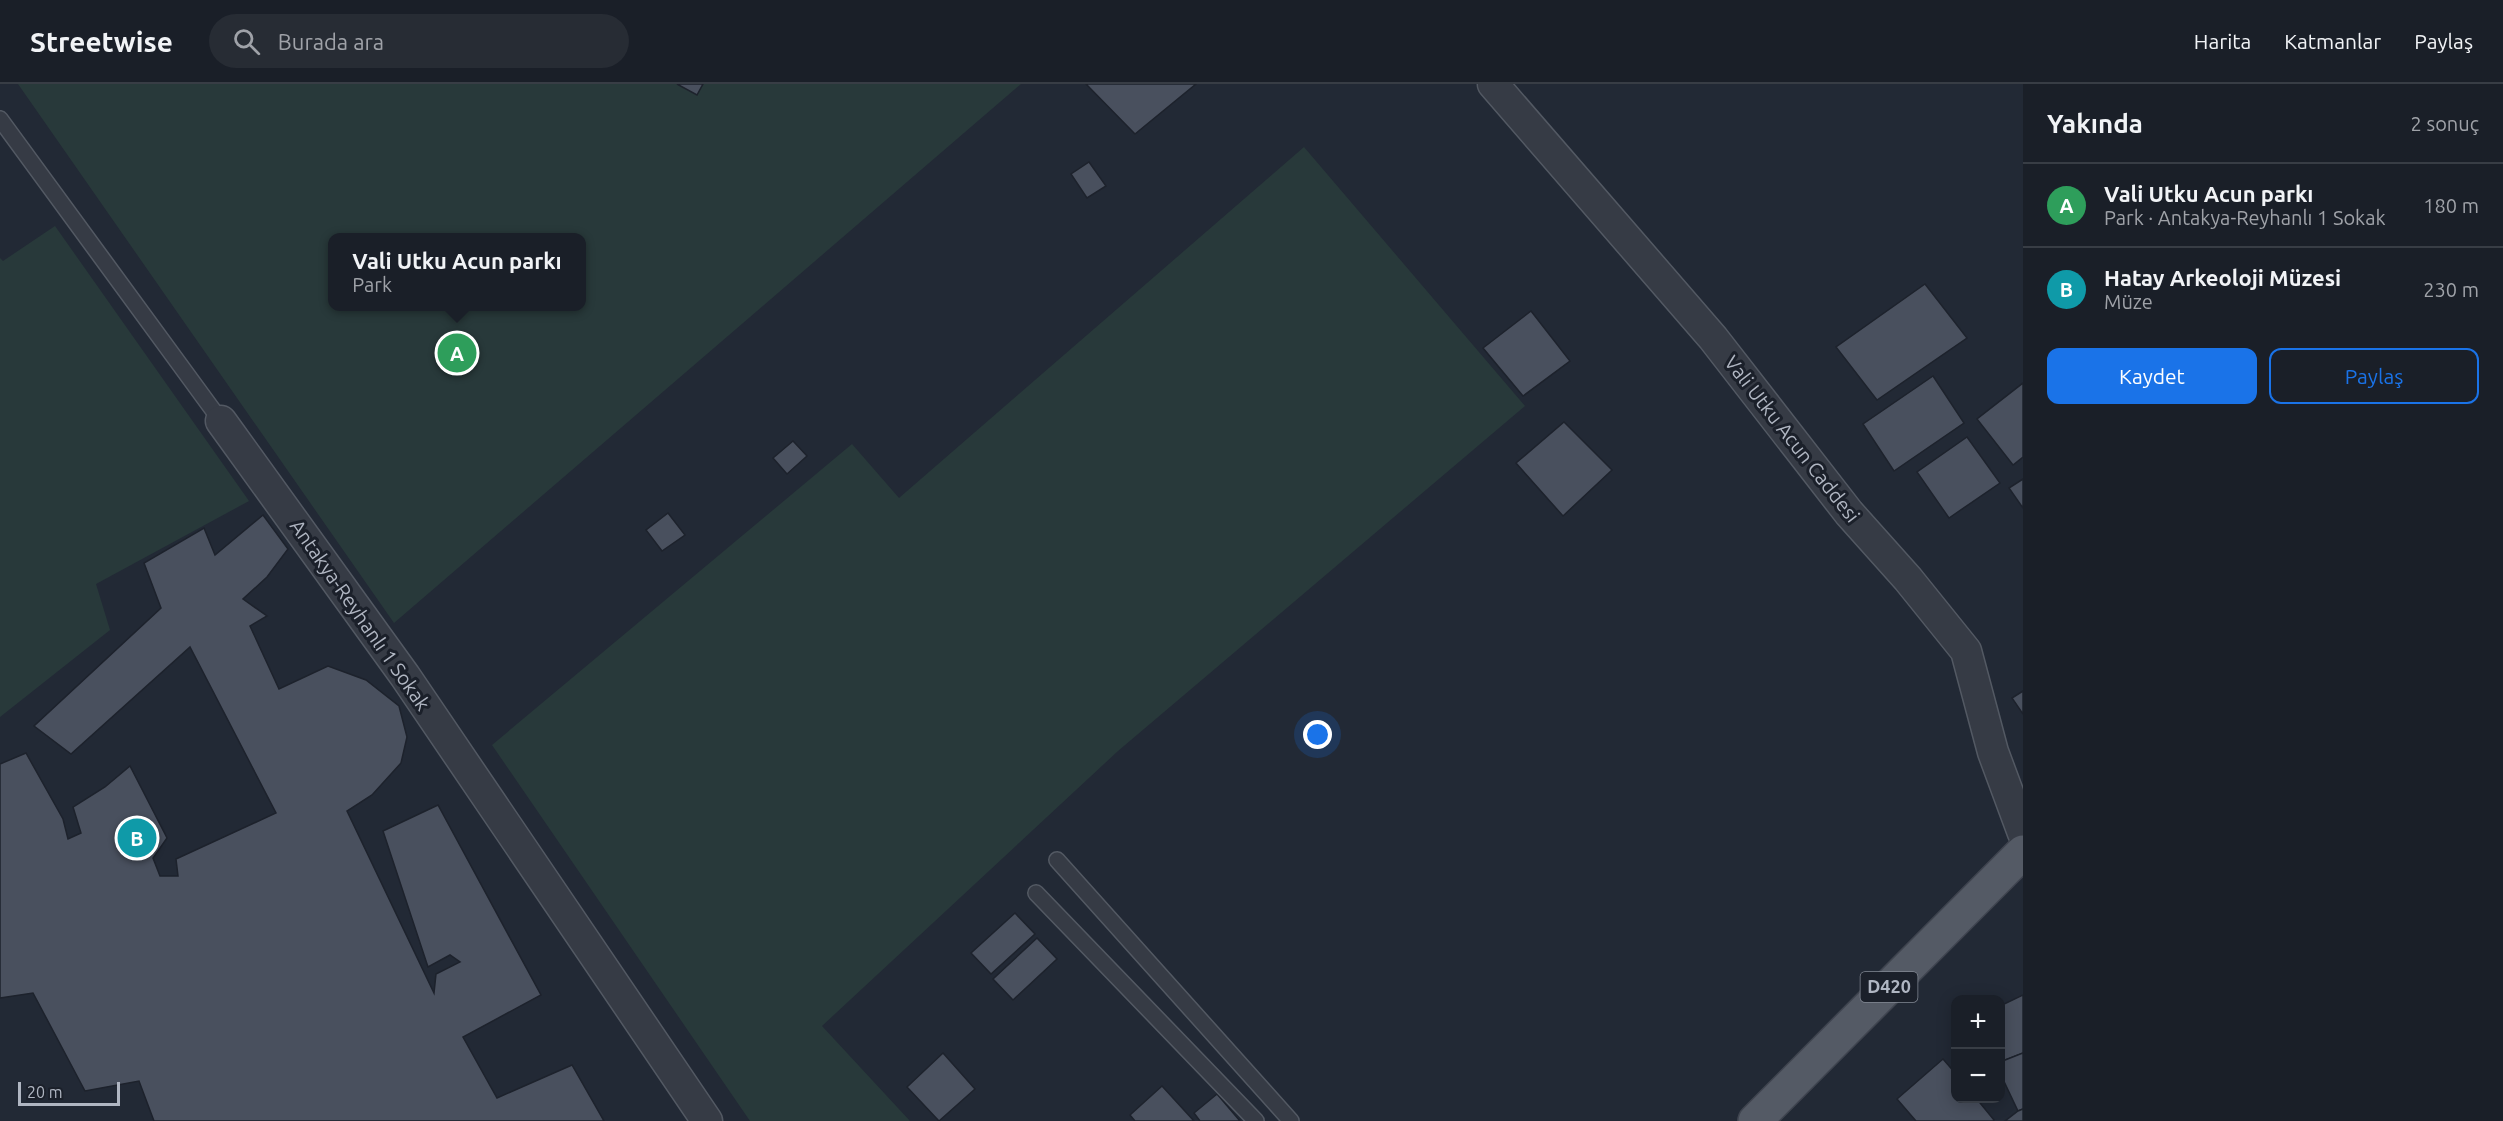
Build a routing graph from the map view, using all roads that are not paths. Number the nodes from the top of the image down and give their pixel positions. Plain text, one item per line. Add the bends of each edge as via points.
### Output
1 (1493, 84) edge
2 (0, 119) edge
3 (221, 421) joint
4 (2023, 832) edge
5 (2023, 852) edge
6 (1057, 860) dead end
7 (1036, 893) dead end
8 (707, 1121) edge
9 (1256, 1121) edge
10 (1291, 1121) edge
11 (1755, 1121) edge

1 - 4 street, Vali Utku Acun Caddesi via 1713,338 1849,513 1966,651 1993,752
2 - 3 lane, Antakya-Reyhanlı 1 Sokak
3 - 8 street, Antakya-Reyhanlı 1 Sokak via 405,676
5 - 11 main road, D420
6 - 10 lane
7 - 9 lane

